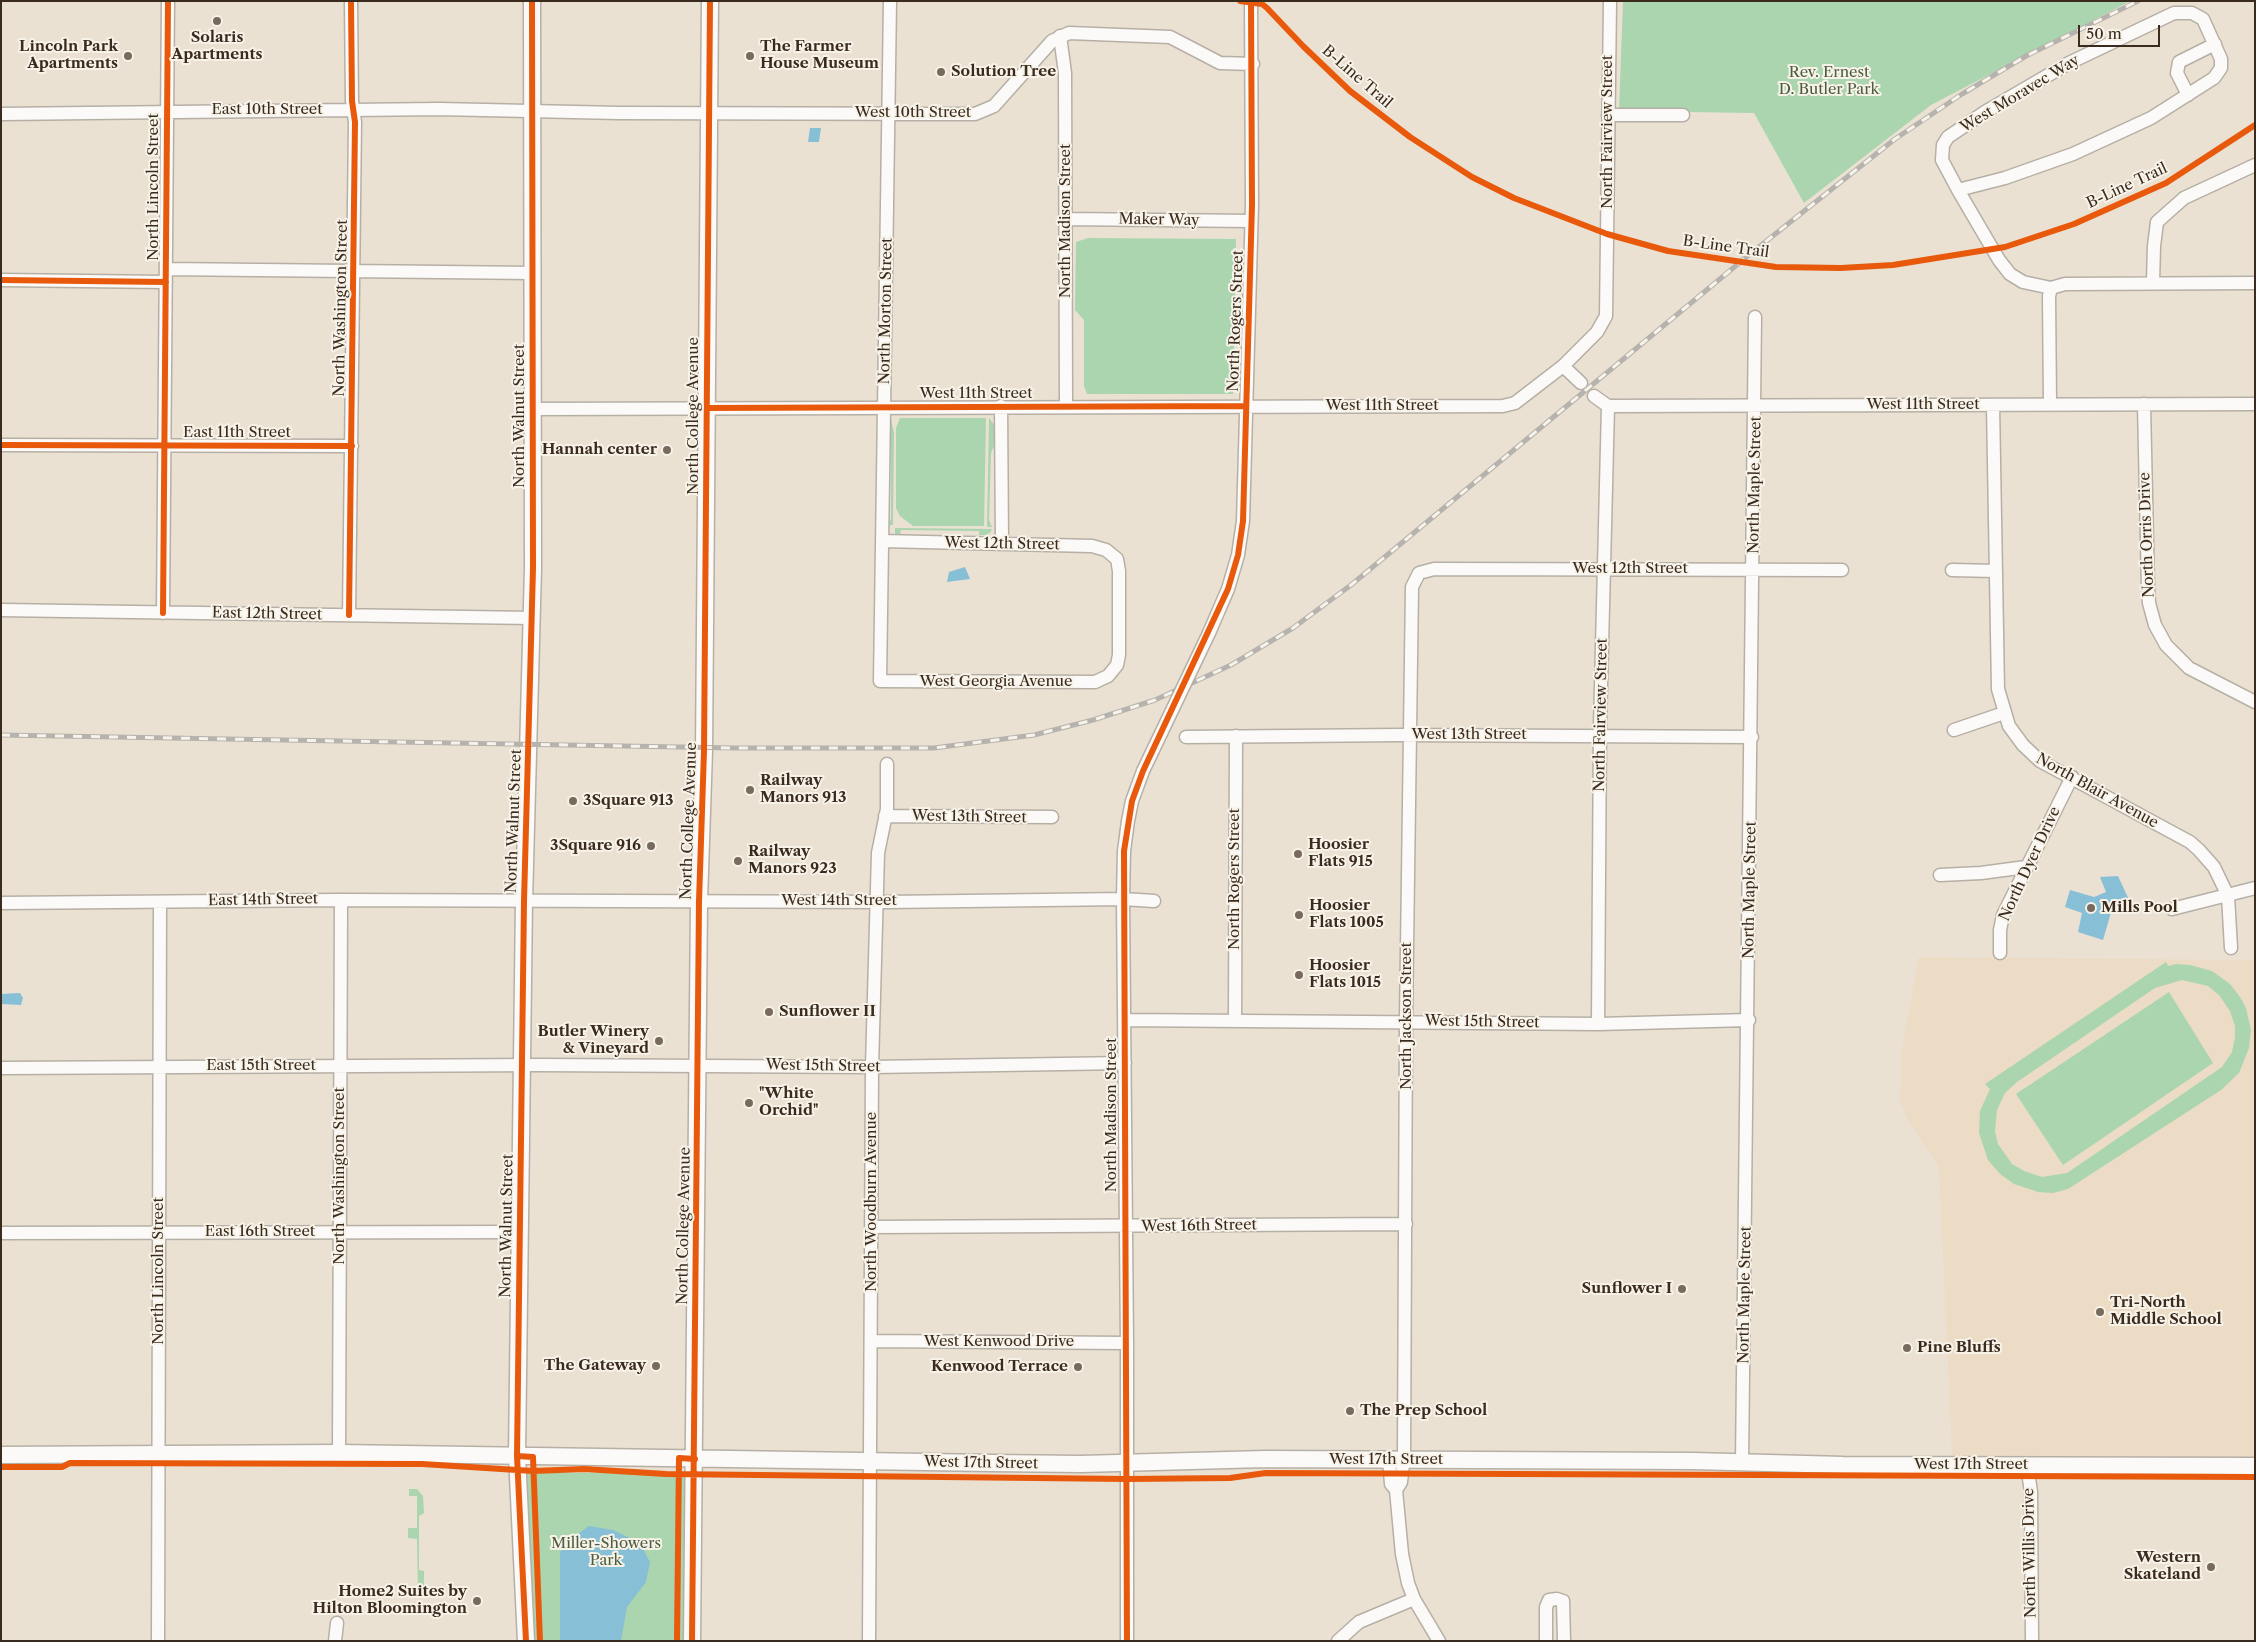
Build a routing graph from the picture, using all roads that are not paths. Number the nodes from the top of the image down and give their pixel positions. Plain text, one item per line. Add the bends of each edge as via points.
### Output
1 (168, 1) edge
2 (351, 1) edge
3 (532, 1) edge
4 (710, 1) edge
5 (890, 1) edge
6 (1251, 1) edge
7 (1610, 1) edge
8 (1060, 36) junction
9 (2215, 44) junction
10 (1253, 64) junction
11 (2188, 95) junction
12 (354, 110) junction
13 (534, 111) junction
14 (709, 113) junction
15 (889, 113) junction
16 (1, 114) edge
17 (167, 114) junction
18 (1608, 115) junction
19 (1683, 115) dead end
20 (2255, 165) edge
21 (1958, 190) junction
22 (1067, 219) junction
23 (1251, 221) junction
24 (354, 271) junction
25 (533, 273) junction
26 (166, 276) junction
27 (1, 280) edge
28 (2153, 282) junction
29 (2255, 283) edge
30 (2051, 288) junction
31 (1755, 317) dead end
32 (1563, 366) junction
33 (1581, 383) dead end
34 (1594, 396) dead end
35 (1992, 404) junction
36 (2050, 404) junction
37 (2144, 404) junction
38 (2255, 404) edge
39 (1756, 405) junction
40 (885, 406) junction
41 (1001, 406) junction
42 (1066, 406) junction
43 (1246, 406) junction
44 (1608, 406) junction
45 (706, 408) junction
46 (533, 409) junction
47 (1, 445) edge
48 (164, 446) junction
49 (352, 446) junction
50 (882, 541) junction
51 (1002, 544) junction
52 (1603, 568) junction
53 (1754, 570) junction
54 (1842, 570) dead end
55 (1952, 570) dead end
56 (1996, 571) junction
57 (1419, 573) joint
58 (1, 610) edge
59 (163, 613) junction
60 (349, 615) junction
61 (532, 618) junction
62 (1110, 675) joint
63 (880, 681) joint
64 (2255, 702) edge
65 (2004, 713) junction
66 (1954, 730) dead end
67 (1410, 735) junction
68 (1600, 735) junction
69 (1236, 736) junction
70 (1752, 736) junction
71 (1186, 737) dead end
72 (886, 764) dead end
73 (1143, 771) joint
74 (2072, 777) junction
75 (885, 816) junction
76 (1052, 817) dead end
77 (2026, 867) junction
78 (1940, 875) dead end
79 (2255, 888) edge
80 (2228, 896) junction
81 (1123, 899) junction
82 (341, 900) junction
83 (524, 901) junction
84 (699, 901) junction
85 (1154, 901) dead end
86 (160, 902) junction
87 (877, 902) junction
88 (1, 903) edge
89 (2172, 909) dead end
90 (2232, 948) dead end
91 (2000, 953) dead end
92 (1125, 1020) junction
93 (1749, 1020) junction
94 (1406, 1021) junction
95 (1235, 1022) junction
96 (1598, 1024) junction
97 (1125, 1063) junction
98 (698, 1064) junction
99 (521, 1065) junction
100 (340, 1066) junction
101 (159, 1067) junction
102 (872, 1067) junction
103 (1, 1068) edge
104 (1406, 1224) junction
105 (1125, 1226) junction
106 (872, 1227) junction
107 (160, 1232) junction
108 (340, 1232) junction
109 (520, 1232) junction
110 (1, 1233) edge
111 (871, 1341) junction
112 (1127, 1343) junction
113 (339, 1453) junction
114 (1, 1455) edge
115 (158, 1455) junction
116 (517, 1456) junction
117 (695, 1459) junction
118 (1396, 1460) junction
119 (870, 1462) junction
120 (1128, 1462) junction
121 (1742, 1463) junction
122 (2027, 1465) junction
123 (2255, 1466) edge
124 (1414, 1599) junction
125 (337, 1622) dead end
126 (158, 1641) edge
127 (334, 1641) edge
128 (526, 1641) edge
129 (692, 1641) edge
130 (869, 1641) edge
131 (1127, 1641) edge
132 (1338, 1641) edge
133 (1438, 1641) edge
134 (1546, 1641) edge
135 (1564, 1641) edge
136 (2032, 1641) edge

1 - 17 street, North Lincoln Street
2 - 12 street, North Washington Street
3 - 13 main road, North Walnut Street
4 - 14 main road, North College Avenue
5 - 15 street, North Morton Street
6 - 10 street, North Rogers Street
7 - 18 street, North Fairview Street
8 - 10 street via 1069,33 1163,36 1220,63
8 - 15 street, West 10th Street via 1000,99 983,111 975,114
8 - 22 street, North Madison Street via 1066,73
9 - 11 street, West Moravec Way via 2221,59 2219,72
9 - 11 street via 2178,62 2178,78
9 - 21 street, West Moravec Way via 2203,19 2183,11 2069,63 1948,137 1943,145 1942,160
10 - 23 street, North Rogers Street
11 - 21 street, West Moravec Way via 2151,118 2073,154 2005,178
12 - 13 street, East 10th Street
12 - 17 street, East 10th Street via 213,110
12 - 24 street, North Washington Street
13 - 14 street, West 10th Street
13 - 25 main road, North Walnut Street
14 - 15 street, West 10th Street
14 - 45 main road, North College Avenue
15 - 40 street, North Morton Street
16 - 17 street, East 10th Street
17 - 26 street, North Lincoln Street
18 - 19 street
18 - 32 street, North Fairview Street via 1606,316 1597,332
20 - 28 street via 2184,198 2157,222
21 - 30 street, West Moravec Way via 1998,260 2010,274 2023,282
22 - 23 street, Maker Way
22 - 42 street, North Madison Street
23 - 43 street, North Rogers Street
24 - 25 street
24 - 26 street
24 - 49 street, North Washington Street
25 - 46 main road, North Walnut Street
26 - 27 street
26 - 48 street, North Lincoln Street
28 - 29 street
28 - 30 street via 2065,284
30 - 36 street
31 - 39 street, North Maple Street
32 - 33 street
32 - 43 street, West 11th Street via 1509,406
34 - 44 street
35 - 36 street, West 11th Street
35 - 39 street, West 11th Street
35 - 56 street, North Blair Avenue
36 - 37 street, West 11th Street
37 - 38 street, West 11th Street
37 - 64 street, North Orris Drive via 2148,588 2155,625 2166,645 2189,668
39 - 44 street, West 11th Street
39 - 53 street, North Maple Street
40 - 41 street, West 11th Street
40 - 45 street, West 11th Street
40 - 50 street, North Morton Street
41 - 42 street, West 11th Street
41 - 51 street
42 - 43 street, West 11th Street
43 - 73 street, North Rogers Street, bridge via 1243,521 1238,555 1209,633
44 - 52 street, North Fairview Street
45 - 46 street, West 11th Street
45 - 84 main road, North College Avenue via 704,751
46 - 61 main road, North Walnut Street
47 - 48 street, East 11th Street
48 - 49 street, East 11th Street
48 - 59 street, North Lincoln Street
49 - 60 street, North Washington Street
50 - 51 street, West 12th Street
50 - 63 street, North Morton Street
51 - 62 street, West 12th Street via 1092,546 1106,550 1117,559 1120,655
52 - 53 street, West 12th Street
52 - 57 street, West 12th Street via 1434,569
52 - 68 street, North Fairview Street
53 - 54 street, West 12th Street
53 - 70 street, North Maple Street
55 - 56 street
56 - 65 street, North Blair Avenue via 1998,689
57 - 67 street, North Jackson Street via 1412,587
58 - 59 street, East 12th Street
59 - 60 street, East 12th Street
60 - 61 street, East 12th Street
61 - 83 main road, North Walnut Street
62 - 63 street, West Georgia Avenue via 1095,682
65 - 66 street
65 - 74 street, North Blair Avenue via 2014,736 2030,753
67 - 68 street, West 13th Street
67 - 69 street, West 13th Street
67 - 94 street, North Jackson Street
68 - 70 street, West 13th Street
68 - 96 street, North Fairview Street
69 - 71 street, West 13th Street
69 - 95 street, North Rogers Street
70 - 93 street, North Maple Street
72 - 75 street, North Woodburn Avenue
73 - 81 street, North Madison Street via 1128,821
74 - 77 street, North Dyer Drive
74 - 80 street, North Blair Avenue via 2190,842 2214,867
75 - 76 street, West 13th Street
75 - 87 street, North Woodburn Avenue via 878,853
77 - 78 street
77 - 91 street, North Dyer Drive via 2003,915
79 - 80 street
80 - 89 street
80 - 90 street, North Blair Avenue
81 - 85 street, West 14th Street
81 - 87 street, West 14th Street
81 - 92 street, North Madison Street
82 - 83 street, East 14th Street
82 - 86 street, East 14th Street
82 - 100 street, North Washington Street
83 - 84 street, West 14th Street
83 - 99 main road, North Walnut Street
84 - 87 street, West 14th Street
84 - 98 main road, North College Avenue
86 - 88 street, East 14th Street
86 - 101 street, North Lincoln Street
87 - 102 street, North Woodburn Avenue
92 - 95 street, West 15th Street
92 - 97 street, North Madison Street
93 - 96 street, West 15th Street
93 - 121 street, North Maple Street
94 - 95 street, West 15th Street
94 - 96 street, West 15th Street
94 - 104 street, North Jackson Street
97 - 102 street, West 15th Street
97 - 105 street, North Madison Street
98 - 99 street, West 15th Street
98 - 102 street, West 15th Street
98 - 117 main road, North College Avenue
99 - 100 street, East 15th Street
99 - 109 main road, North Walnut Street
100 - 101 street, East 15th Street
100 - 108 street, North Washington Street
101 - 103 street, East 15th Street
101 - 107 street, North Lincoln Street
102 - 106 street, North Woodburn Avenue
104 - 105 street, West 16th Street
104 - 118 street, North Jackson Street
105 - 106 street, West 16th Street
105 - 112 street, North Madison Street
106 - 111 street, North Woodburn Avenue
107 - 108 street, East 16th Street
107 - 110 street, East 16th Street
107 - 115 street, North Lincoln Street
108 - 109 street, East 16th Street
108 - 113 street, North Washington Street
109 - 116 main road, North Walnut Street
111 - 112 street, West Kenwood Drive
111 - 119 street, North Woodburn Avenue
112 - 120 street, North Madison Street
113 - 115 main road, West 17th Street
113 - 116 main road, West 17th Street
114 - 115 main road, West 17th Street
115 - 126 street, North Lincoln Street
116 - 117 main road, West 17th Street
116 - 128 main road, North Walnut Street
117 - 119 main road, West 17th Street
117 - 129 main road, North College Avenue
118 - 120 main road, West 17th Street
118 - 121 main road, West 17th Street
118 - 124 street, North Jackson Street via 1391,1484 1396,1490 1402,1554
119 - 120 main road, West 17th Street
119 - 130 street, North Woodburn Avenue
120 - 131 street, North Madison Street
121 - 122 main road, West 17th Street
122 - 123 main road, West 17th Street
122 - 136 street, North Willis Drive
124 - 132 street via 1359,1622
124 - 133 street
125 - 127 street
134 - 135 street via 1546,1607 1549,1600 1557,1599 1563,1601

